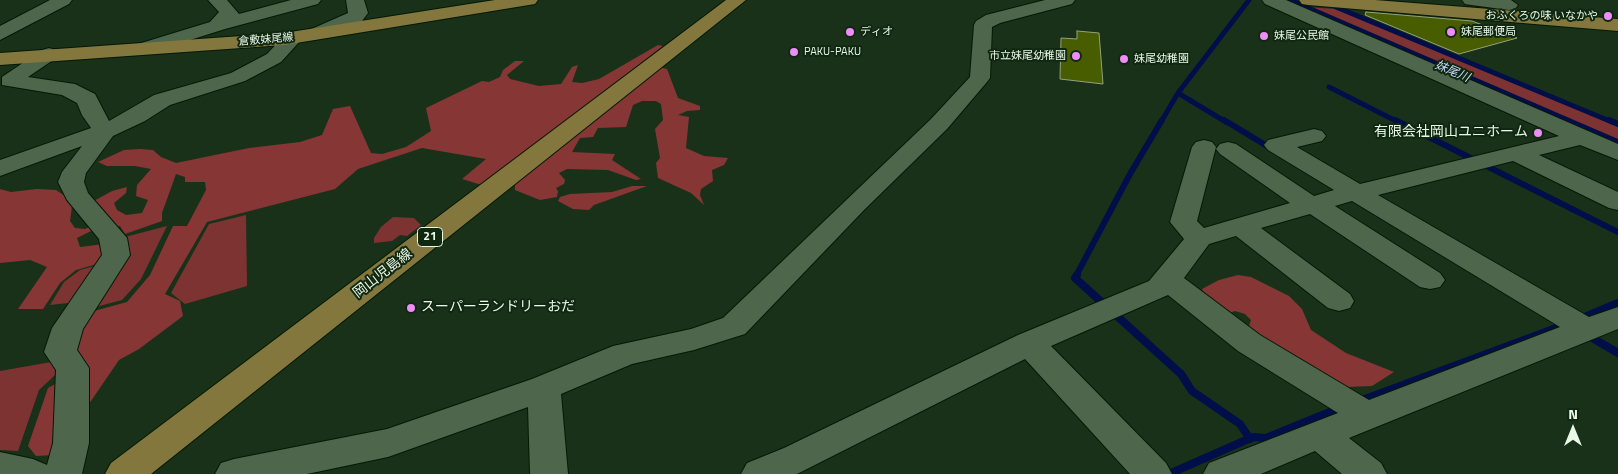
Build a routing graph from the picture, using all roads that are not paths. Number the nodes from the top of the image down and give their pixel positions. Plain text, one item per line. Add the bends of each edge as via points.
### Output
1 (63, 0) edge
2 (217, 0) edge
3 (312, 0) edge
4 (355, 0) edge
5 (529, 0) edge
6 (737, 0) edge
7 (1066, 0) edge
8 (1270, 0) edge
9 (1308, 0) edge
10 (1471, 0) edge
11 (1505, 2) edge
12 (1529, 18) junction
13 (218, 25) junction
14 (1618, 25) edge
15 (0, 34) edge
16 (300, 37) junction
17 (145, 48) junction
18 (49, 54) junction
19 (0, 59) edge
20 (105, 131) junction
21 (1314, 136) dead end
22 (1584, 137) junction
23 (1618, 152) edge
24 (1517, 154) junction
25 (0, 169) edge
26 (1356, 192) junction
27 (1618, 202) edge
28 (1312, 205) junction
29 (1240, 226) junction
30 (1199, 238) junction
31 (1166, 279) junction
32 (1430, 280) dead end
33 (1340, 301) dead end
34 (1618, 317) edge
35 (1577, 324) junction
36 (1029, 343) junction
37 (544, 388) junction
38 (1357, 409) junction
39 (1320, 435) junction
40 (0, 467) edge
41 (32, 474) edge
42 (63, 474) edge
43 (124, 474) edge
44 (234, 474) edge
45 (549, 474) edge
46 (760, 474) edge
47 (1153, 474) edge
48 (1222, 474) edge
49 (1368, 474) edge

1 - 15 street
2 - 13 street via 230,12
3 - 13 street
4 - 16 street via 359,13 355,17
5 - 16 main road, 倉敷妹尾線
6 - 43 main road, 岡山児島線 / 21
7 - 37 street via 993,19 983,25 980,78 939,124 734,326 694,339 624,354
8 - 22 street
9 - 12 main road
10 - 11 street
11 - 12 street
12 - 14 main road
13 - 17 street
16 - 17 main road, 倉敷妹尾線
16 - 20 street via 258,67 162,100
17 - 18 main road, 倉敷妹尾線
18 - 19 main road, 倉敷妹尾線
18 - 20 street via 9,80 66,89 87,99
20 - 25 street
20 - 42 street via 74,172 71,182 76,195 113,238 116,255 68,328 60,352 73,368 72,443
21 - 26 street via 1276,145
22 - 23 street
22 - 24 street
24 - 26 street
24 - 27 street
26 - 28 street
26 - 35 street
28 - 29 street
28 - 30 street via 1216,148 1183,222
28 - 32 street
29 - 30 street
29 - 33 street
30 - 31 street
31 - 36 street via 1159,288
31 - 38 street via 1249,343
34 - 35 street
35 - 38 street
36 - 46 street
36 - 47 street
37 - 44 street via 388,443
37 - 45 street
38 - 39 street
39 - 48 street
39 - 49 street
40 - 41 street

